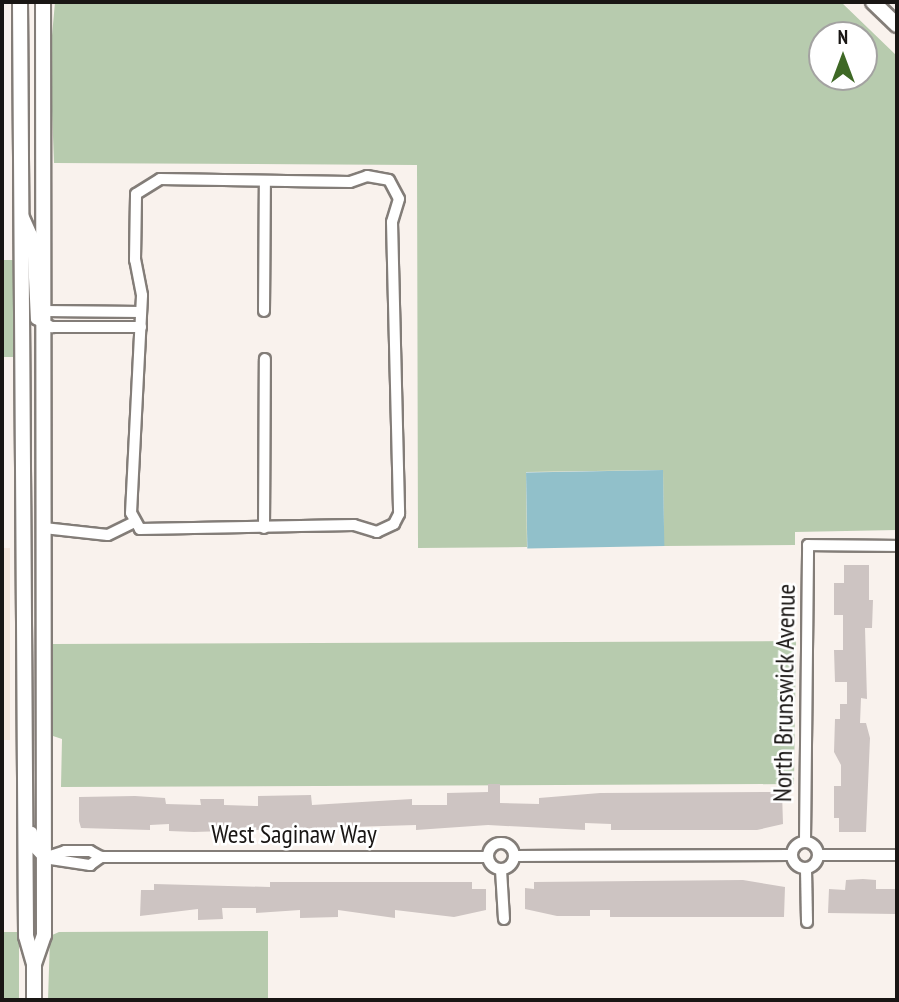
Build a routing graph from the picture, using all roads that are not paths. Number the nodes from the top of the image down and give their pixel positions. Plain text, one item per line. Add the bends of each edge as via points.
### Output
1 (20, 2) edge
2 (43, 2) edge
3 (873, 2) edge
4 (897, 25) edge
5 (265, 182) junction
6 (23, 215) junction
7 (96, 311) junction
8 (264, 311) dead end
9 (141, 312) junction
10 (44, 318) junction
11 (96, 327) junction
12 (141, 327) junction
13 (265, 359) dead end
14 (135, 523) junction
15 (44, 528) junction
16 (264, 528) junction
17 (897, 546) edge
18 (43, 573) junction
19 (24, 574) junction
20 (25, 740) junction
21 (805, 841) junction
22 (792, 855) junction
23 (819, 855) junction
24 (897, 855) edge
25 (515, 856) junction
26 (488, 857) junction
27 (44, 858) junction
28 (806, 869) junction
29 (502, 870) junction
30 (504, 919) dead end
31 (807, 922) dead end
32 (34, 964) junction
33 (34, 1000) edge

1 - 6 street
2 - 10 street
3 - 4 street
5 - 8 street
5 - 9 street via 168,179 141,188 134,215
5 - 16 street via 350,182 378,176 397,189 399,210 392,222 399,514 388,529 377,531 354,525
6 - 10 street via 32,235 32,310
6 - 19 street
7 - 9 street
7 - 10 street
7 - 11 street
9 - 12 street
10 - 11 street
10 - 15 street
11 - 12 street
12 - 14 street
13 - 16 street
14 - 15 street via 108,534
14 - 16 street via 145,531
15 - 18 street
17 - 21 street, North Brunswick Avenue via 808,545
18 - 19 street
18 - 27 street
19 - 20 street
20 - 27 street via 32,751 32,845
20 - 32 street via 26,936
21 - 22 street
21 - 23 street
22 - 25 street
22 - 28 street
23 - 24 street
23 - 28 street
25 - 26 street, West Saginaw Way via 501,843
25 - 29 street
26 - 27 street, West Saginaw Way via 101,858 65,850
26 - 29 street
27 - 32 street via 44,935
28 - 31 street
29 - 30 street
32 - 33 street

